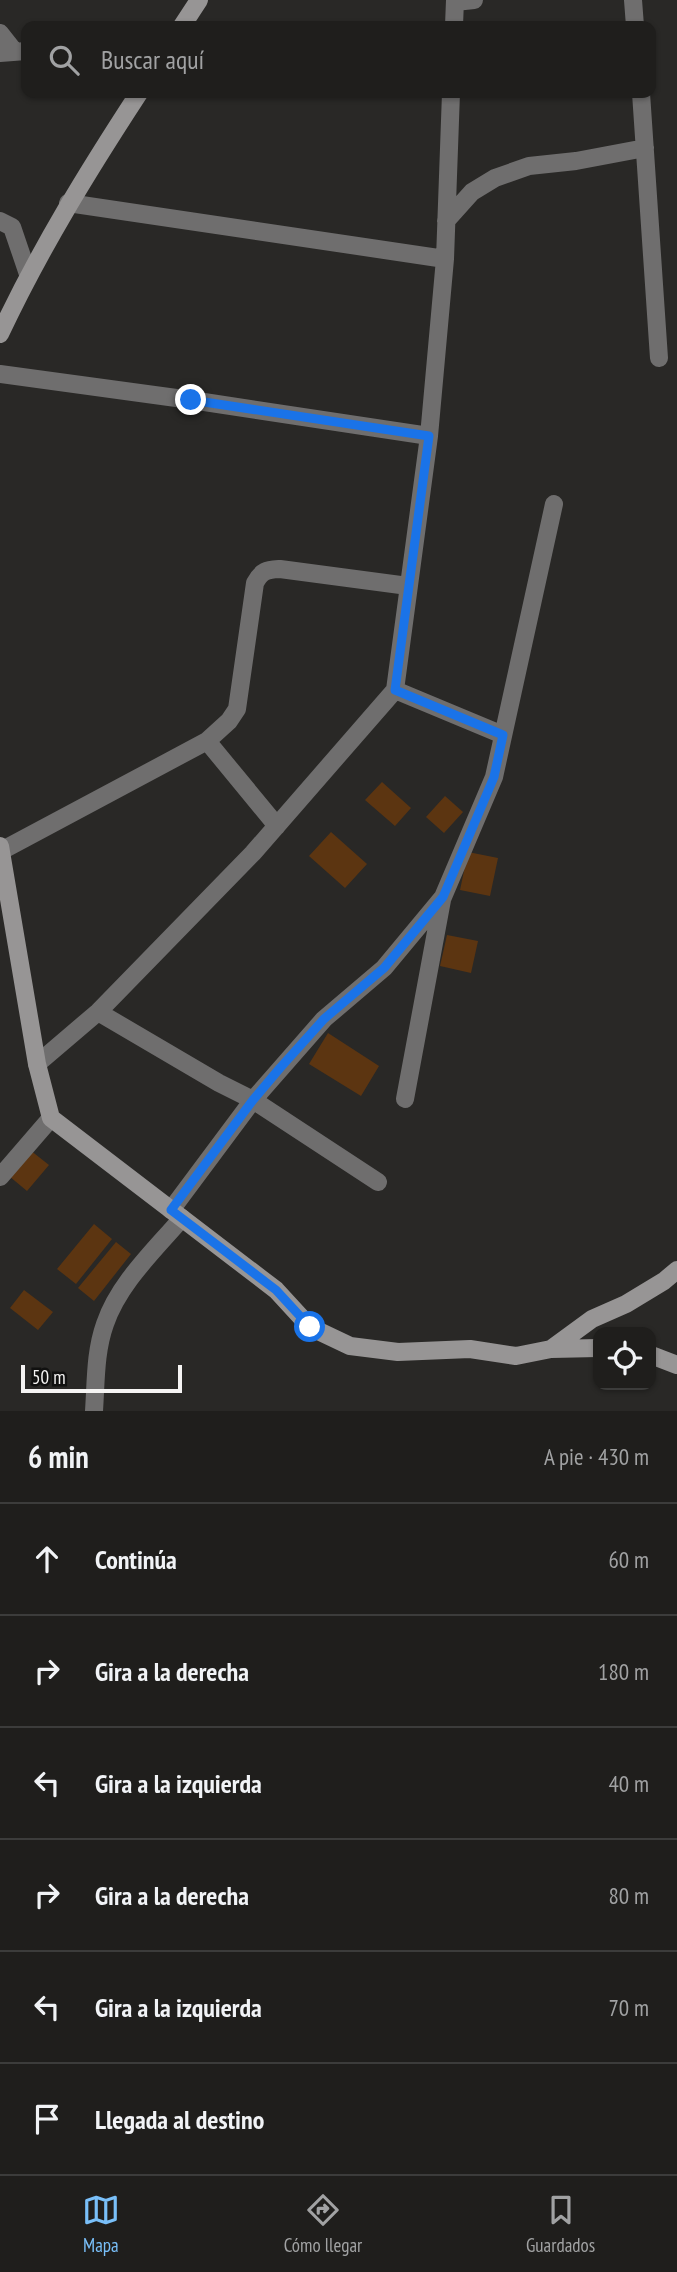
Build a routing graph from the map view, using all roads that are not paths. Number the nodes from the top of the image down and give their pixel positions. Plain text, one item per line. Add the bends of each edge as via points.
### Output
1 (199, 0) edge
2 (474, 0) edge
3 (633, 0) edge
4 (455, 1) edge
5 (185, 21) edge
6 (454, 21) edge
7 (635, 21) edge
8 (0, 33) edge
9 (14, 52) edge
10 (136, 98) edge
11 (451, 98) edge
12 (641, 98) edge
13 (645, 148) junction
14 (68, 203) junction
15 (0, 221) edge
16 (446, 221) junction
17 (445, 259) junction
18 (28, 274) junction
19 (0, 334) edge
20 (659, 358) dead end
21 (0, 374) edge
22 (429, 436) junction
23 (554, 505) dead end
24 (408, 586) junction
25 (395, 690) junction
26 (503, 735) junction
27 (207, 741) junction
28 (277, 825) junction
29 (0, 850) edge
30 (443, 897) junction
31 (98, 1012) junction
32 (37, 1064) junction
33 (405, 1099) dead end
34 (253, 1100) junction
35 (51, 1118) junction
36 (0, 1177) edge
37 (378, 1182) dead end
38 (176, 1214) junction
39 (677, 1270) edge
40 (593, 1348) edge
41 (551, 1349) junction
42 (656, 1357) edge
43 (677, 1365) edge
44 (94, 1411) edge

1 - 5 street
2 - 4 street
3 - 7 street
4 - 6 street
8 - 9 street
10 - 14 street
11 - 16 street
12 - 13 street
13 - 16 street via 529,166 495,178 472,192
13 - 20 street
14 - 17 street
14 - 18 street
15 - 18 street via 12,227
16 - 17 street
17 - 22 street
18 - 19 street
21 - 22 street
22 - 24 street
23 - 26 street
24 - 25 street
24 - 27 street via 266,569 255,583 237,709
25 - 26 street
25 - 28 street
26 - 30 street via 494,777
27 - 28 street
27 - 29 street
28 - 31 street
29 - 32 street
30 - 33 street
30 - 34 street via 384,968 324,1019
31 - 32 street
31 - 34 street
32 - 35 street
34 - 37 street
34 - 38 street
35 - 36 street
35 - 38 street
38 - 41 street via 276,1290 310,1327 350,1346 398,1352 470,1349 516,1356
38 - 44 street via 122,1291 105,1324
39 - 41 street via 626,1304 592,1319
40 - 41 street
42 - 43 street

